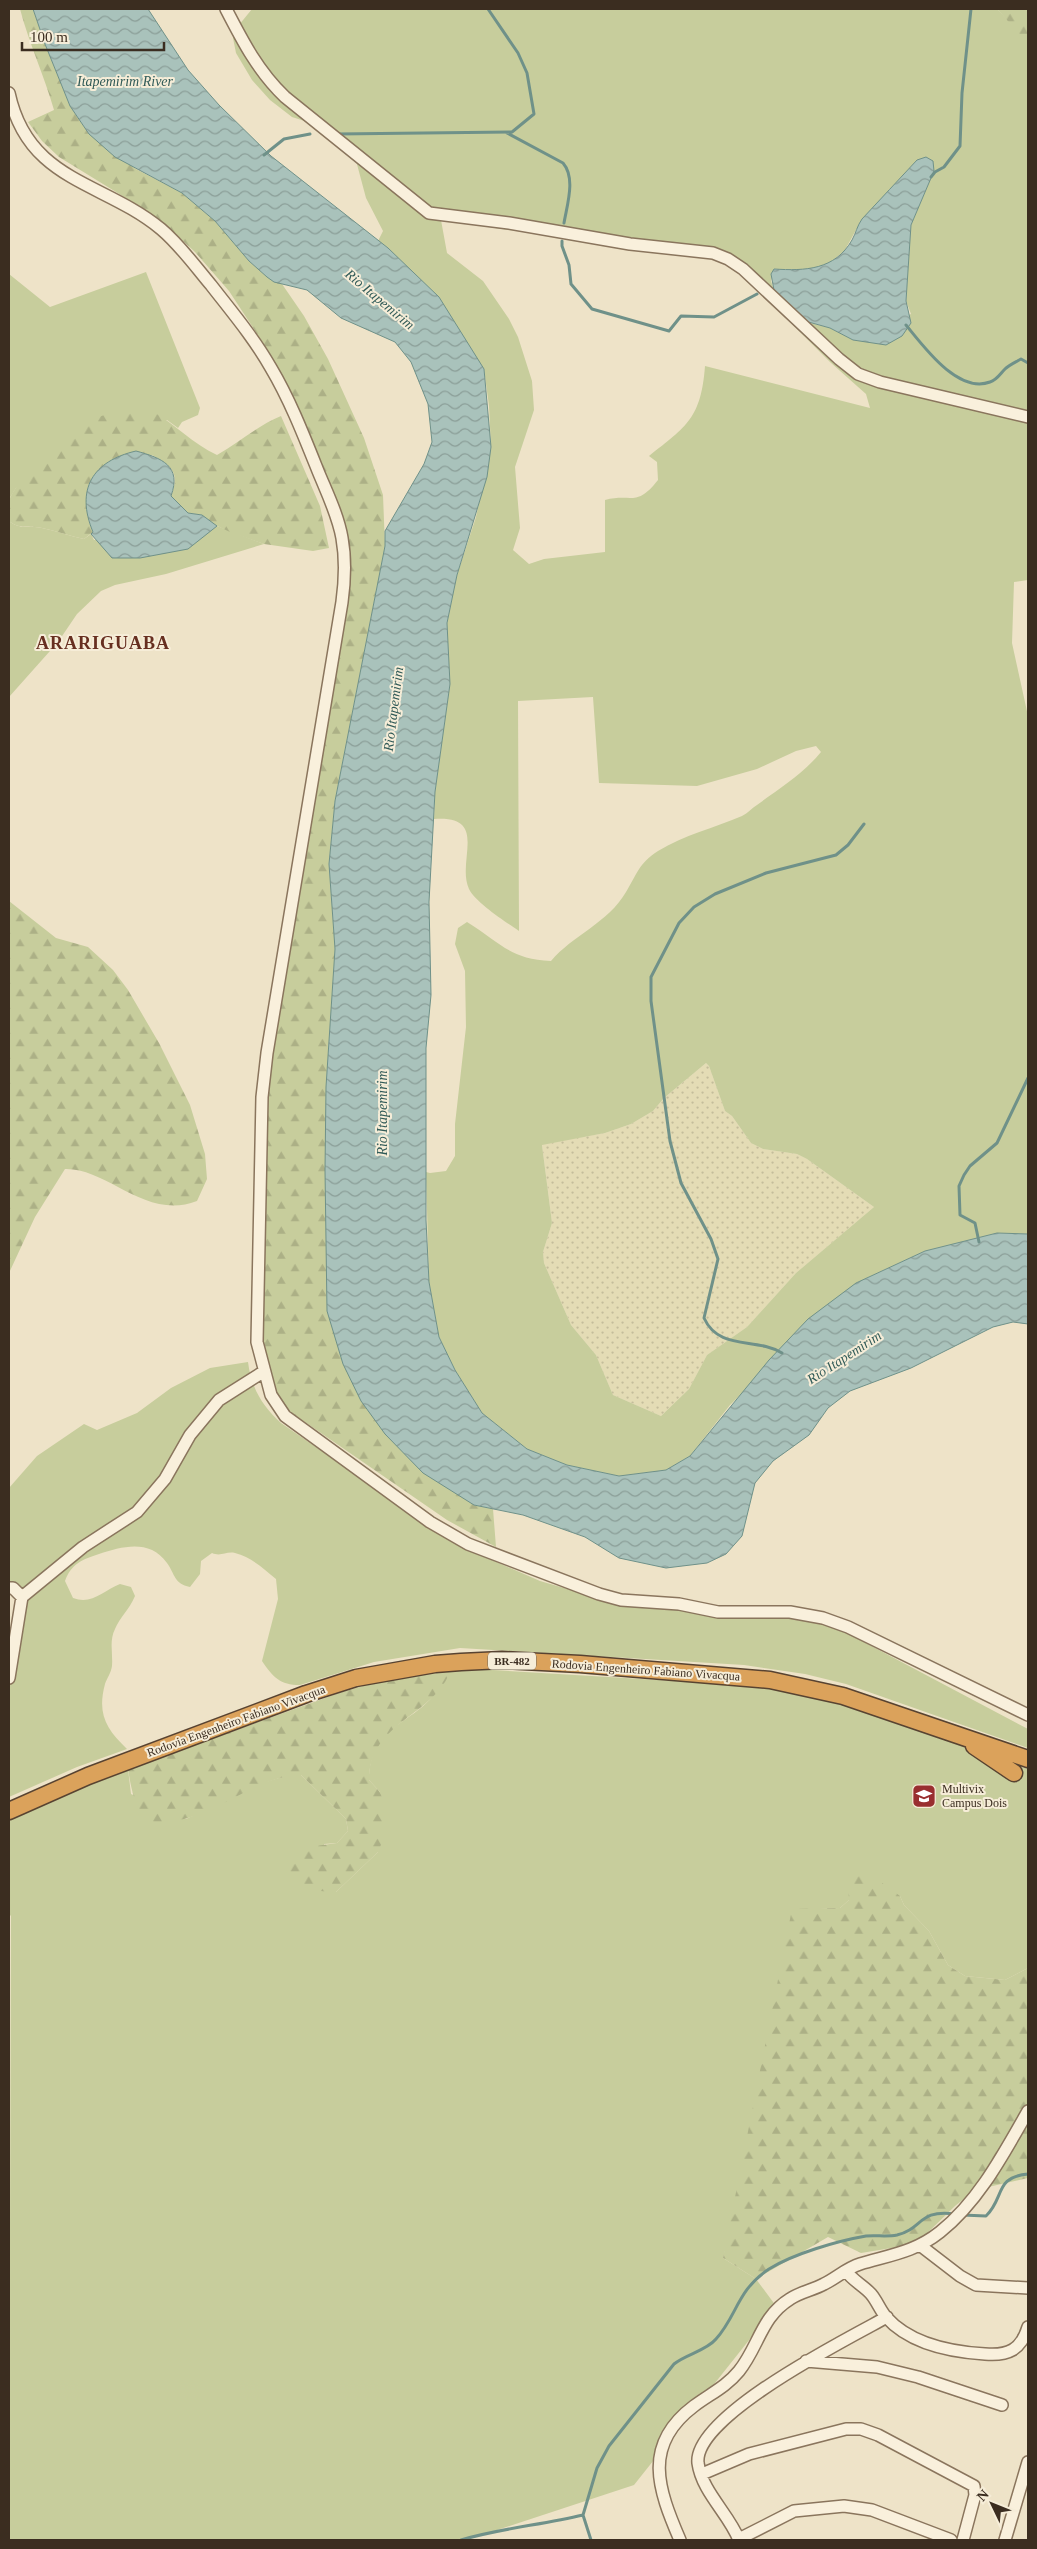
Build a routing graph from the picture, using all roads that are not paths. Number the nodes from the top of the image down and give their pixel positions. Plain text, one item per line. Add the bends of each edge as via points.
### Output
1 (226, 9) edge
2 (9, 94) edge
3 (1028, 417) edge
4 (263, 1372) junction
5 (9, 1588) edge
6 (22, 1597) junction
7 (9, 1678) edge
8 (1028, 1715) edge
9 (955, 1734) junction
10 (1028, 1759) edge
11 (1014, 1773) dead end
12 (9, 1811) edge
13 (1028, 2111) edge
14 (921, 2246) junction
15 (846, 2271) junction
16 (1028, 2288) edge
17 (887, 2317) junction
18 (1028, 2328) edge
19 (806, 2361) junction
20 (1002, 2405) dead end
21 (1028, 2462) edge
22 (702, 2474) junction
23 (680, 2540) edge
24 (739, 2540) edge
25 (951, 2540) edge
26 (963, 2540) edge
27 (1005, 2540) edge

1 - 3 street via 251,59 284,98 429,213 630,244 713,253 743,269 858,374
2 - 4 street via 18,123 42,155 68,176 160,228 180,247 241,322 271,368 297,420 342,537 346,577 262,1097 257,1342
4 - 6 street via 218,1400 190,1435 165,1479 136,1512 83,1547
4 - 8 street via 271,1395 285,1416 430,1522 468,1544 621,1600 679,1604 718,1612 790,1612 823,1618
5 - 6 street
6 - 7 street
9 - 10 highway, Rodovia Engenheiro Fabiano Vivacqua / BR-482
9 - 11 highway
9 - 12 highway, Rodovia Engenheiro Fabiano Vivacqua / BR-482 via 843,1696 770,1680 502,1660 435,1664 356,1678 306,1694 105,1770
13 - 14 street via 979,2190 942,2231
14 - 15 street via 858,2264
14 - 16 street via 976,2285
15 - 17 street via 872,2295
15 - 23 street via 777,2308 769,2316 746,2362 734,2377 693,2407 670,2429 658,2460 665,2504
17 - 18 street via 923,2341 949,2351 973,2353 1001,2355 1017,2349
17 - 19 street
19 - 20 street via 877,2367
19 - 22 street via 723,2418 710,2432 702,2444 698,2462
21 - 27 street
22 - 24 street
22 - 26 street via 750,2454 846,2429 861,2429 974,2486 975,2495
24 - 25 street via 794,2511 844,2506 872,2510

